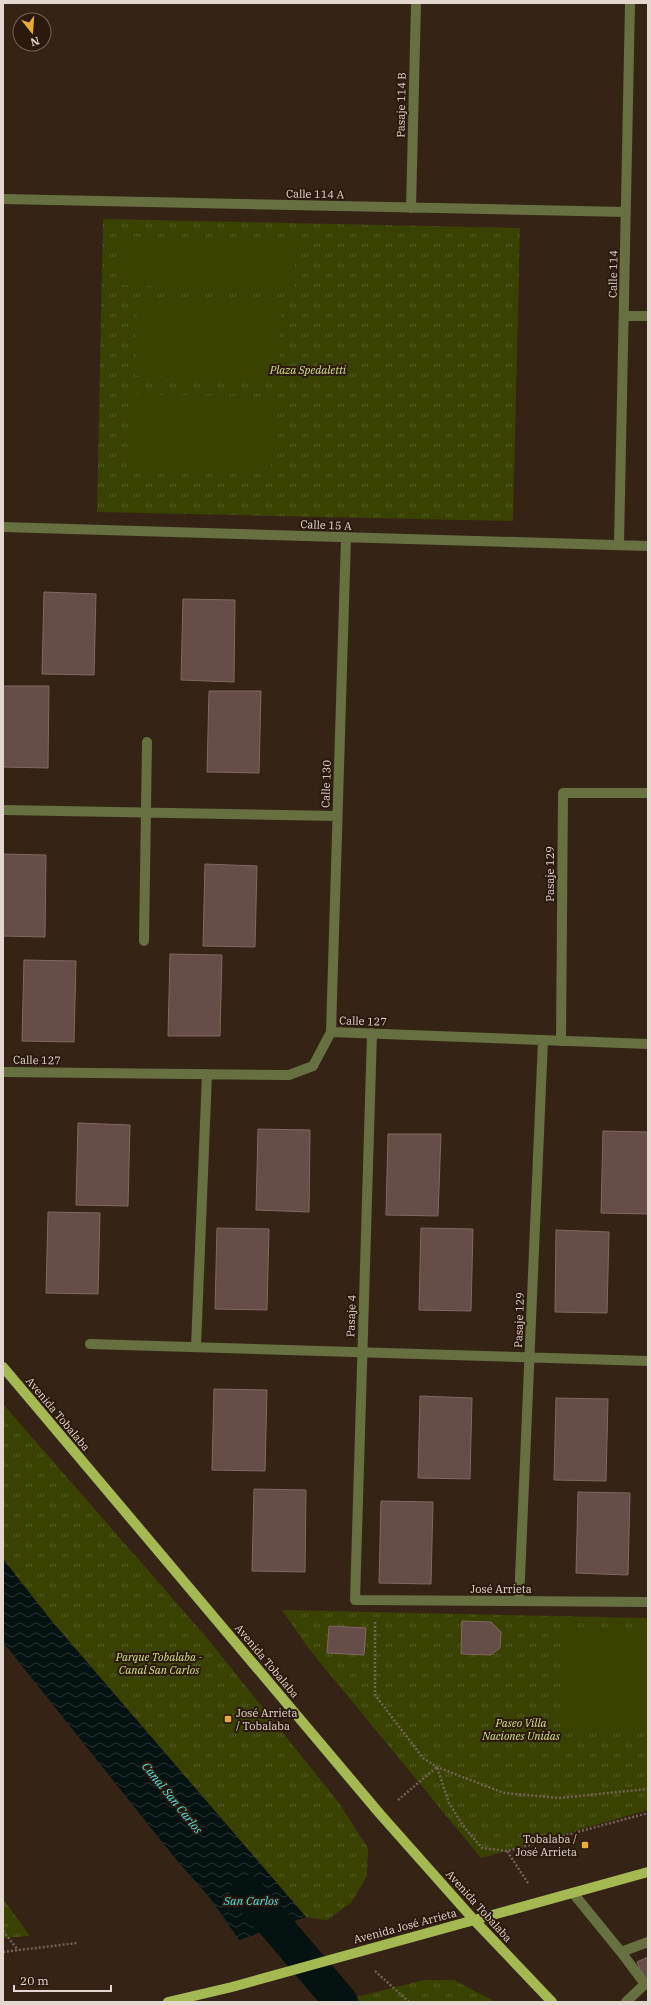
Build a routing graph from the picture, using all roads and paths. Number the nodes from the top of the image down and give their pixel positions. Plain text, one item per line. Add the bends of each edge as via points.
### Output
1 (416, 3) edge
2 (630, 3) edge
3 (3, 199) edge
4 (411, 208) junction
5 (626, 212) junction
6 (624, 316) junction
7 (648, 316) edge
8 (3, 527) edge
9 (346, 538) junction
10 (619, 545) junction
11 (648, 546) edge
12 (147, 742) dead end
13 (648, 793) edge
14 (3, 810) edge
15 (146, 811) junction
16 (337, 816) junction
17 (144, 941) dead end
18 (331, 1032) junction
19 (372, 1033) junction
20 (543, 1040) junction
21 (561, 1041) junction
22 (648, 1044) edge
23 (3, 1072) edge
24 (207, 1074) junction
25 (90, 1344) dead end
26 (196, 1347) junction
27 (362, 1352) junction
28 (529, 1357) junction
29 (648, 1361) edge
30 (3, 1367) edge
31 (355, 1600) joint
32 (374, 1600) junction
33 (519, 1601) junction
34 (648, 1602) edge
35 (437, 1767) junction
36 (648, 1789) edge
37 (380, 1814) junction
38 (648, 1814) edge
39 (507, 1851) junction
40 (648, 1872) edge
41 (573, 1892) junction
42 (540, 1902) junction
43 (474, 1920) junction
44 (3, 1931) edge
45 (648, 1942) edge
46 (77, 1943) dead end
47 (18, 1950) junction
48 (3, 1952) edge
49 (621, 1952) junction
50 (353, 1953) junction
51 (168, 2002) edge
52 (409, 2002) edge
53 (552, 2002) edge
54 (626, 2002) edge

1 - 4 street, Pasaje 114 B
2 - 5 street, Calle 114
3 - 4 street, Calle 114 A
4 - 5 street, Calle 114 A
5 - 6 street, Calle 114
6 - 7 street
6 - 10 street, Calle 114
8 - 9 street, Calle 15 A
9 - 10 street, Calle 15 A
9 - 16 street, Calle 130
10 - 11 street, Calle 15 A
12 - 15 street
13 - 21 street, Pasaje 129 via 563,793
14 - 15 street
15 - 16 street
15 - 17 street
16 - 18 street, Calle 130
18 - 19 street, Calle 127
18 - 24 street, Calle 127 via 313,1066 289,1075
19 - 20 street, Calle 127
19 - 27 street, Pasaje 4
20 - 21 street, Calle 127
20 - 28 street, Pasaje 129
21 - 22 street, Calle 127
23 - 24 street, Calle 127
24 - 26 street
25 - 26 street
26 - 27 street
27 - 28 street
27 - 31 street, Pasaje 4
28 - 29 street
28 - 33 street, Pasaje 129
30 - 37 main road, Avenida Tobalaba
31 - 32 street, José Arrieta
32 - 33 street, José Arrieta
32 - 35 path via 375,1696 423,1758
33 - 34 street, José Arrieta
35 - 36 path via 504,1793 559,1798
35 - 37 path
35 - 39 path via 449,1803 464,1828 482,1848
37 - 43 main road, Avenida Tobalaba
38 - 39 path
39 - 42 path
40 - 41 main road, Avenida José Arrieta
41 - 42 main road, Avenida José Arrieta
41 - 49 street
42 - 43 main road, Avenida José Arrieta
43 - 50 main road, Avenida José Arrieta
43 - 53 main road, Avenida Tobalaba
44 - 47 path
45 - 49 street
46 - 47 path
47 - 48 path
49 - 54 street via 645,1984
50 - 51 main road, Avenida José Arrieta
50 - 52 path

